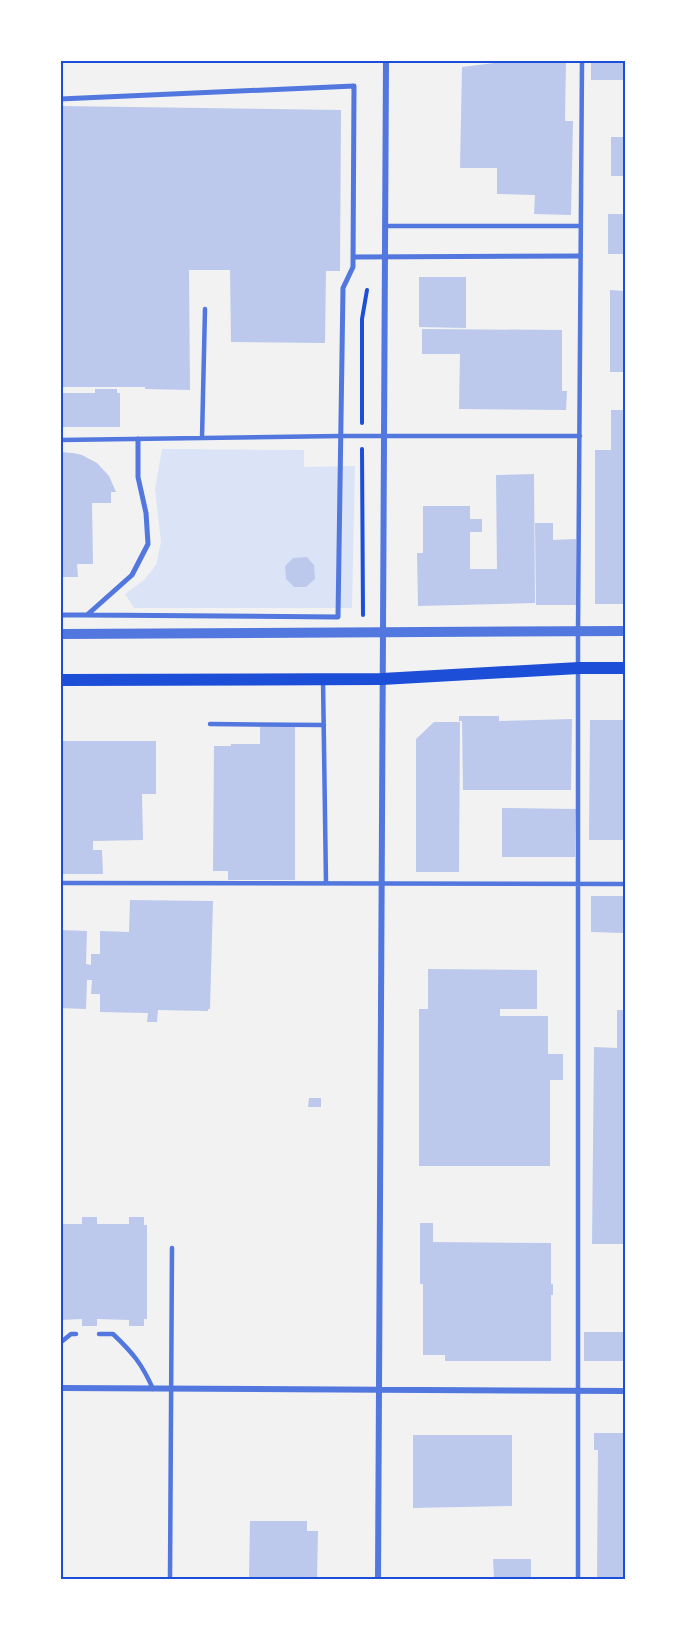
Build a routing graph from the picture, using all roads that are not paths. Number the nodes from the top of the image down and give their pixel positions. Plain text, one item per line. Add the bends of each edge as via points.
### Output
1 (386, 60) edge
2 (582, 60) edge
3 (60, 99) edge
4 (385, 226) junction
5 (580, 226) junction
6 (354, 256) junction
7 (385, 256) junction
8 (580, 256) junction
9 (205, 309) dead end
10 (341, 436) junction
11 (384, 436) junction
12 (580, 436) junction
13 (202, 438) junction
14 (138, 439) junction
15 (60, 440) edge
16 (60, 615) edge
17 (87, 615) junction
18 (578, 631) junction
19 (625, 631) edge
20 (383, 633) junction
21 (60, 634) edge
22 (579, 668) junction
23 (625, 668) edge
24 (323, 679) junction
25 (382, 679) junction
26 (60, 680) edge
27 (210, 724) dead end
28 (324, 725) junction
29 (60, 883) edge
30 (326, 883) junction
31 (381, 883) junction
32 (578, 884) junction
33 (625, 884) edge
34 (172, 1248) dead end
35 (76, 1334) dead end
36 (99, 1334) dead end
37 (60, 1343) edge
38 (60, 1388) edge
39 (153, 1389) junction
40 (171, 1389) junction
41 (378, 1389) junction
42 (579, 1391) junction
43 (625, 1391) edge
44 (170, 1579) edge
45 (378, 1579) edge
46 (578, 1579) edge

1 - 4 street
2 - 5 lane
3 - 6 street via 354,86
4 - 5 lane
4 - 7 street
5 - 8 lane
6 - 7 street
6 - 10 street via 343,288
7 - 8 street
7 - 11 street
8 - 12 lane
9 - 13 lane
10 - 11 lane
10 - 13 lane
10 - 17 street via 338,617
11 - 12 lane
11 - 20 street
12 - 18 lane
13 - 14 lane
14 - 15 lane
14 - 17 street via 138,477 148,544 132,575
16 - 17 street
18 - 19 street
18 - 20 street
18 - 22 lane
20 - 21 street
20 - 25 street
22 - 23 main road
22 - 25 main road
22 - 32 lane
24 - 25 main road
24 - 26 main road
24 - 28 lane
25 - 31 street
27 - 28 lane
28 - 30 lane
29 - 30 lane
30 - 31 lane
31 - 32 lane
31 - 41 street
32 - 33 lane
32 - 42 lane
34 - 40 lane
35 - 37 lane
36 - 39 lane via 113,1334 133,1353
38 - 39 street
39 - 40 street
40 - 41 street
40 - 44 lane
41 - 42 street
41 - 45 street
42 - 43 street
42 - 46 lane

